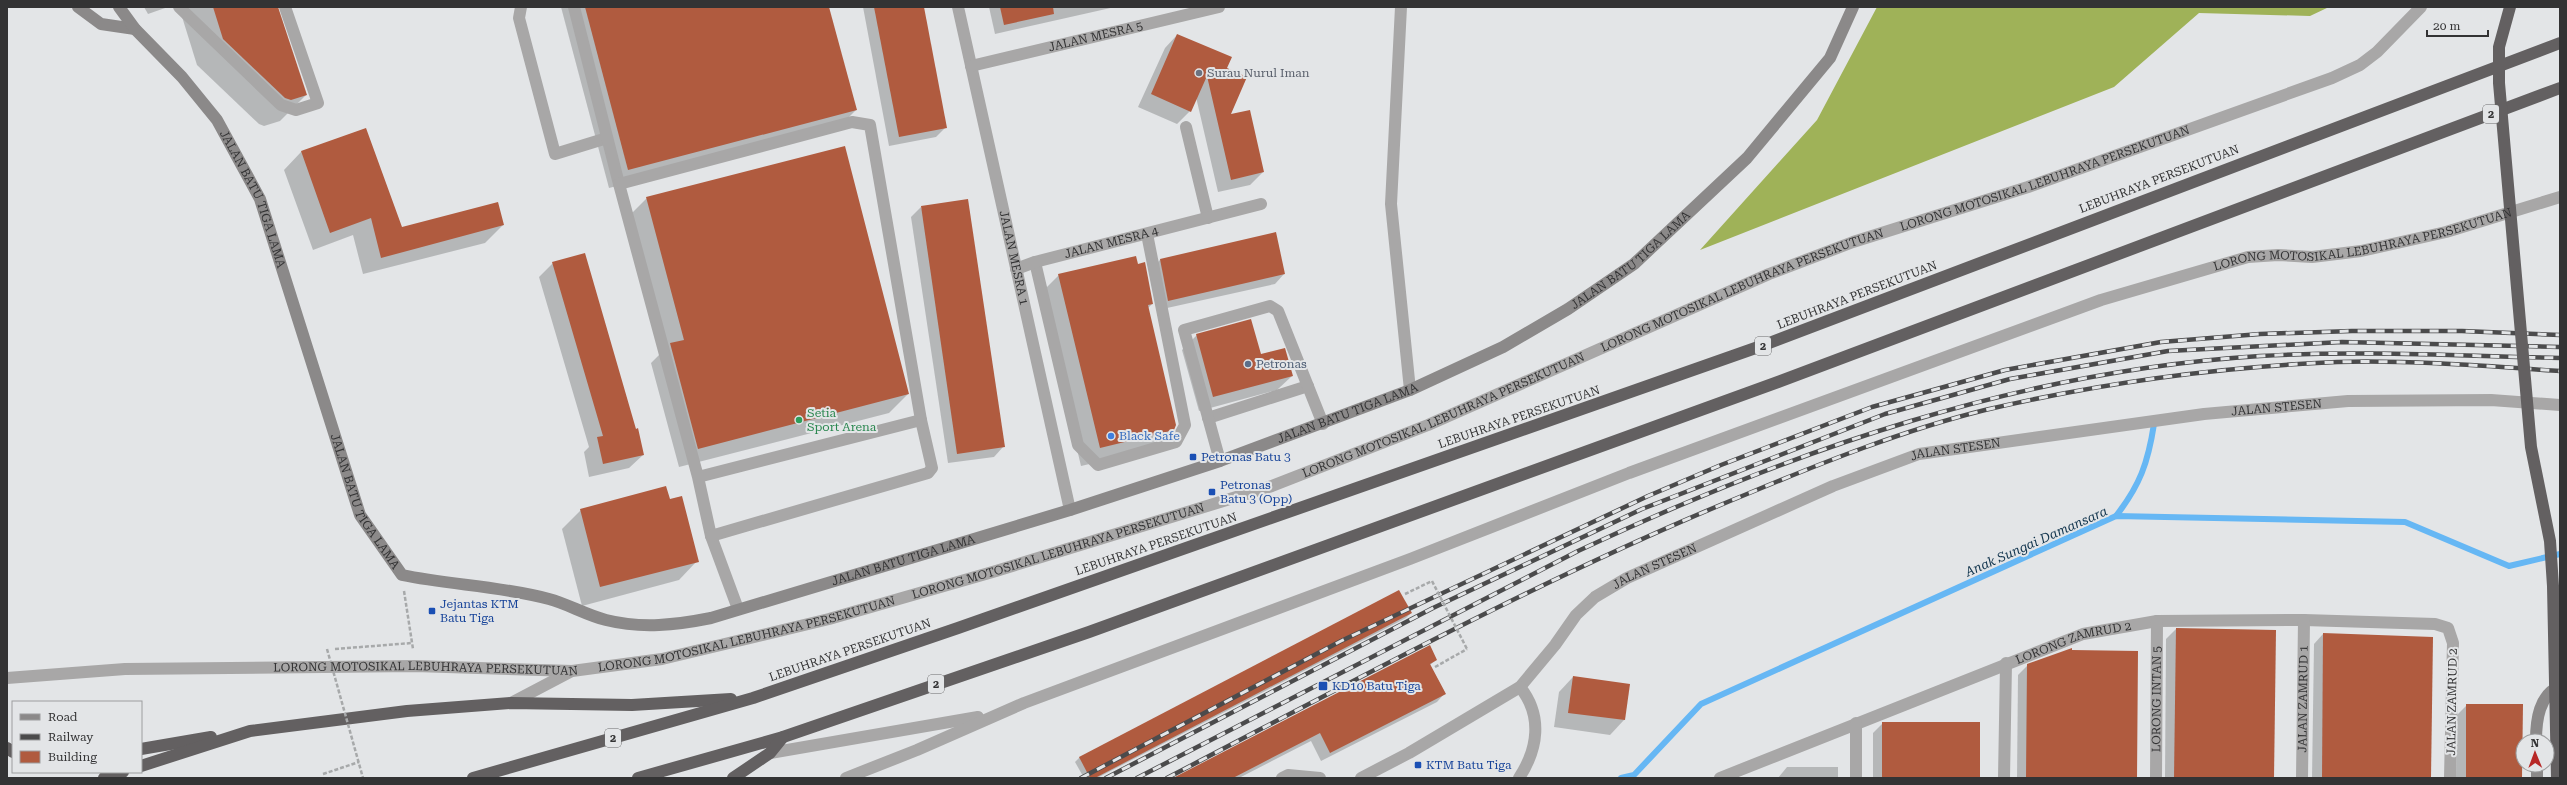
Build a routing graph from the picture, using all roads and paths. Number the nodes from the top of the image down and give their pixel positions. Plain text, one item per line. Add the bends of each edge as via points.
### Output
1 (78, 7) edge
2 (119, 7) edge
3 (179, 7) edge
4 (285, 7) edge
5 (521, 7) edge
6 (574, 7) edge
7 (958, 7) edge
8 (1220, 7) edge
9 (1401, 7) edge
10 (1853, 7) edge
11 (2422, 7) edge
12 (2510, 7) edge
13 (135, 29) junction
14 (2560, 43) edge
15 (971, 66) junction
16 (2560, 88) edge
17 (1186, 126) dead end
18 (607, 138) junction
19 (620, 184) junction
20 (2560, 197) edge
21 (1260, 204) dead end
22 (1208, 218) junction
23 (1146, 234) junction
24 (1035, 262) junction
25 (1016, 269) junction
26 (1308, 386) junction
27 (1410, 390) junction
28 (2560, 405) edge
29 (1208, 418) junction
30 (921, 420) junction
31 (1323, 424) junction
32 (1220, 461) junction
33 (698, 477) junction
34 (1070, 510) junction
35 (711, 536) junction
36 (402, 575) junction
37 (1404, 594) dead end
38 (738, 609) junction
39 (2304, 620) junction
40 (2157, 621) junction
41 (2448, 628) joint
42 (412, 643) junction
43 (2006, 663) junction
44 (415, 666) junction
45 (1435, 666) dead end
46 (572, 671) junction
47 (7, 678) edge
48 (2560, 686) edge
49 (1520, 687) junction
50 (753, 698) junction
51 (511, 703) junction
52 (995, 714) junction
53 (1856, 722) junction
54 (250, 731) junction
55 (2537, 733) edge
56 (783, 736) junction
57 (142, 749) edge
58 (770, 753) junction
59 (359, 762) junction
60 (142, 766) edge
61 (120, 773) edge
62 (323, 774) dead end
63 (104, 778) edge
64 (363, 778) edge
65 (473, 778) edge
66 (638, 778) edge
67 (732, 778) edge
68 (846, 778) edge
69 (1282, 778) edge
70 (1320, 778) edge
71 (1361, 778) edge
72 (1519, 778) edge
73 (1720, 778) edge
74 (1856, 778) edge
75 (2004, 778) edge
76 (2156, 778) edge
77 (2302, 778) edge
78 (2450, 778) edge
79 (2557, 778) edge

1 - 13 street via 101,24
2 - 13 street, JALAN BATU TIGA LAMA
3 - 4 street via 281,105 296,110 318,103
5 - 18 street via 519,18 555,154
6 - 18 street
7 - 15 street, JALAN MESRA 1
8 - 15 street, JALAN MESRA 5
9 - 27 street via 1391,204
10 - 27 street, JALAN BATU TIGA LAMA via 1830,58 1747,158 1634,264 1568,309 1503,347
11 - 46 street, LORONG MOTOSIKAL LEBUHRAYA PERSEKUTUAN via 2377,52 2360,65 2332,78 2028,187 1853,242 1776,271 1428,425 1272,486 996,571 829,619 662,659
12 - 79 highway, bridge via 2499,47 2499,83 2508,215 2530,447 2550,541
13 - 36 street, JALAN BATU TIGA LAMA via 182,77 217,120 260,199 360,515
14 - 50 highway, LEBUHRAYA PERSEKUTUAN / 2 via 1764,345
15 - 25 street, JALAN MESRA 1
16 - 56 highway, 2 via 1770,385 1089,632
17 - 22 street
18 - 19 street
19 - 30 street via 852,122 870,125
19 - 33 street
20 - 52 street, LORONG MOTOSIKAL LEBUHRAYA PERSEKUTUAN via 2446,232 2361,251 2312,257 2248,257 2101,300 1629,473 1410,559
21 - 22 street, JALAN MESRA 4
22 - 23 street, JALAN MESRA 4
23 - 24 street, JALAN MESRA 4
23 - 24 street via 1185,425 1176,442 1098,465 1078,445
24 - 25 street, JALAN MESRA 4
25 - 34 street, JALAN MESRA 1
26 - 29 street
26 - 29 street via 1278,311 1270,306 1184,330
26 - 31 street
27 - 31 street, JALAN BATU TIGA LAMA
28 - 49 street, JALAN STESEN via 2491,400 2348,401 2204,414 1919,454 1833,486 1627,578 1595,597 1576,615
29 - 32 street
30 - 33 street
30 - 35 street via 932,459 932,468 928,473
31 - 32 street, JALAN BATU TIGA LAMA
32 - 34 street, JALAN BATU TIGA LAMA
33 - 35 street
34 - 38 street, JALAN BATU TIGA LAMA
35 - 38 street
36 - 38 street, JALAN BATU TIGA LAMA via 438,583 550,599 605,620 638,626 670,626 711,618
36 - 42 path
37 - 45 path, bridge via 1432,581 1467,649
39 - 40 street, LORONG ZAMRUD 2
39 - 41 street, LORONG ZAMRUD 2 via 2435,624
39 - 77 street, JALAN ZAMRUD 1
40 - 43 street, LORONG ZAMRUD 2 via 2083,634
40 - 76 street, LORONG INTAN 5
41 - 78 street, JALAN ZAMRUD 2 via 2453,643
42 - 44 path
42 - 59 path, bridge via 327,649
43 - 53 street, LORONG ZAMRUD 2
43 - 75 street
44 - 46 street, LORONG MOTOSIKAL LEBUHRAYA PERSEKUTUAN
44 - 47 street, LORONG MOTOSIKAL LEBUHRAYA PERSEKUTUAN via 125,669
46 - 51 street
48 - 55 street via 2550,690 2540,705
49 - 71 street, JALAN STESEN via 1409,753
49 - 72 street via 1529,699 1536,718 1531,760
50 - 51 highway via 632,705
50 - 65 highway, LEBUHRAYA PERSEKUTUAN / 2
51 - 54 highway via 407,711
52 - 58 street, LORONG MOTOSIKAL LEBUHRAYA PERSEKUTUAN
52 - 68 street, LORONG MOTOSIKAL LEBUHRAYA PERSEKUTUAN via 917,750
53 - 73 street, LORONG ZAMRUD 2
53 - 74 street
54 - 57 highway
54 - 60 highway
56 - 58 highway
56 - 66 highway, 2
58 - 67 highway
59 - 62 path
59 - 64 path, bridge
61 - 63 highway
69 - 70 street via 1288,775

